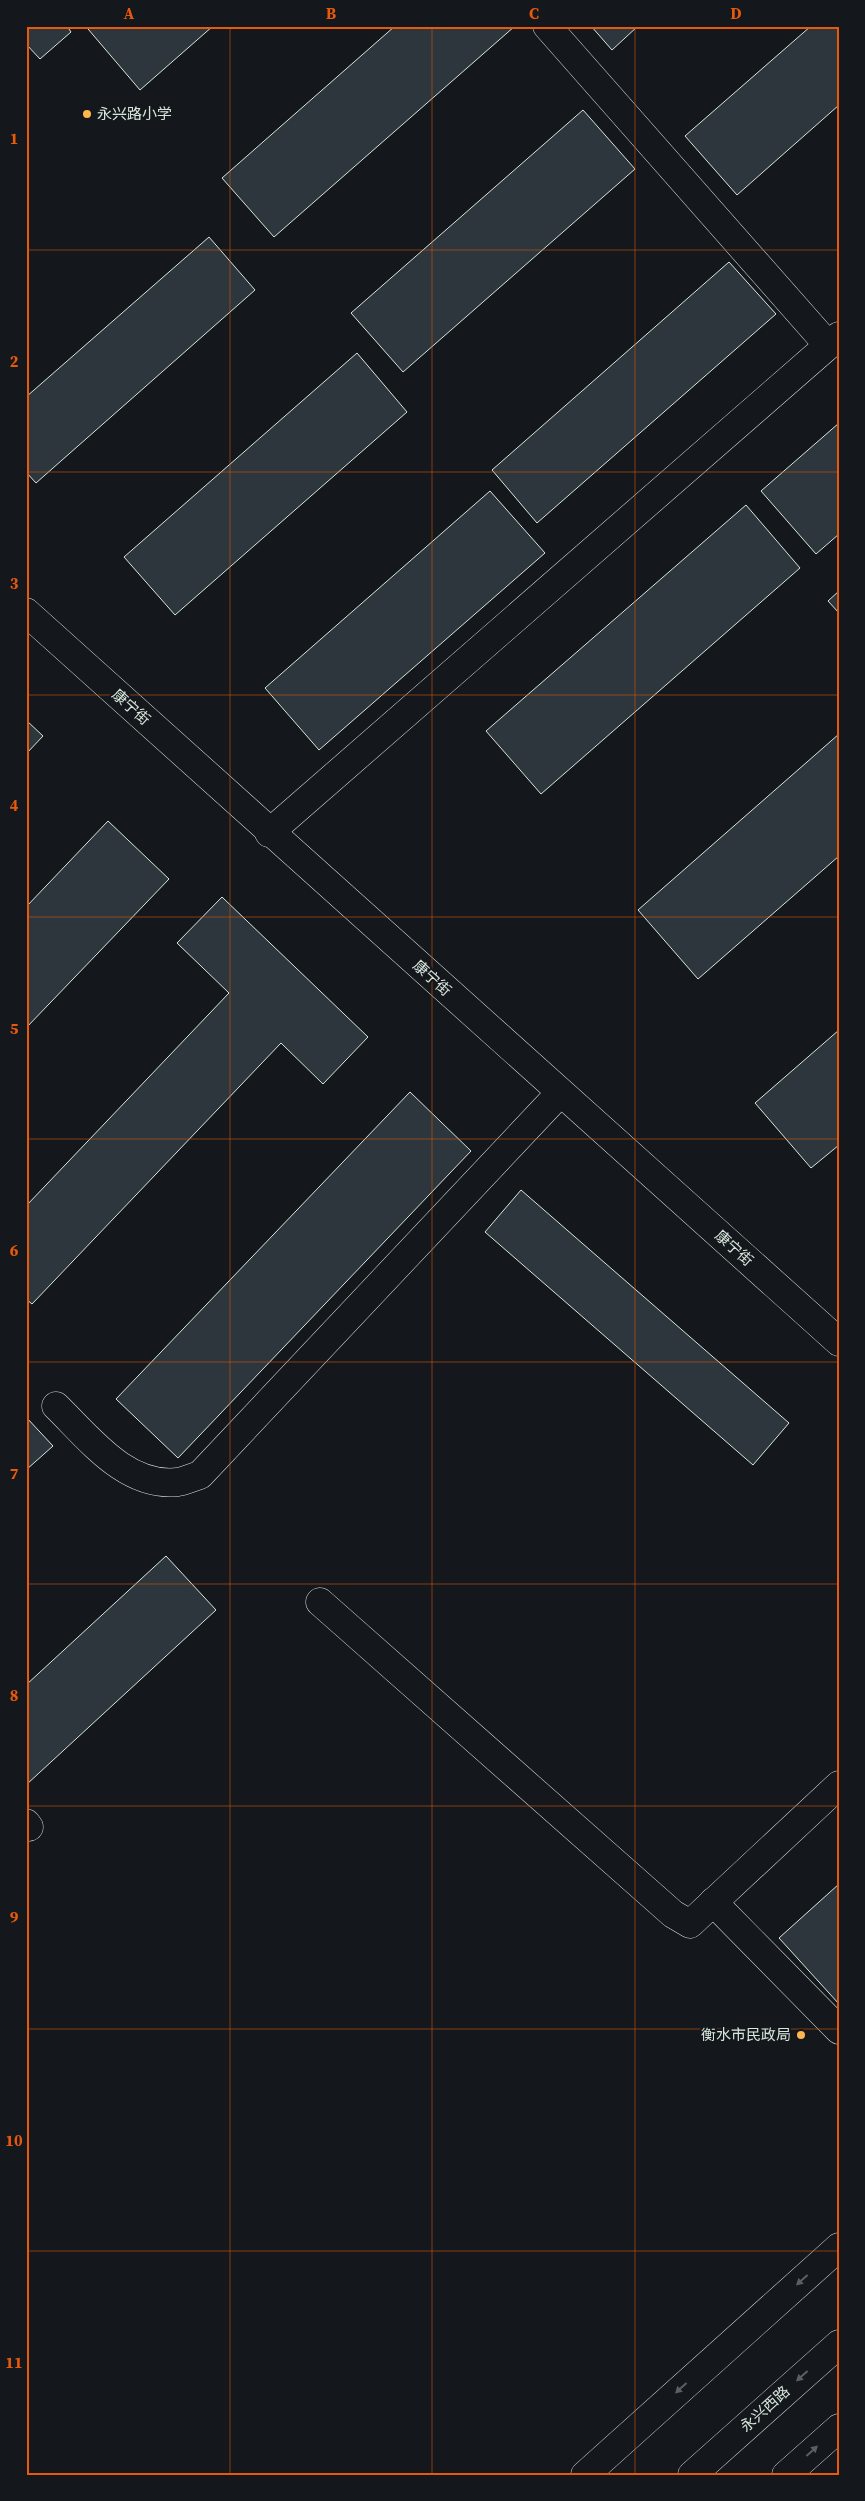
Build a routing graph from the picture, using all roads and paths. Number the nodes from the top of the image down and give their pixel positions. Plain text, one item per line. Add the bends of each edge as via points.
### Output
1 (546, 26) edge
2 (833, 341) edge
3 (26, 612) edge
4 (269, 833) junction
5 (560, 1093) junction
6 (839, 1342) edge
7 (56, 1406) dead end
8 (320, 1602) dead end
9 (839, 1785) edge
10 (713, 1902) junction
11 (839, 2030) edge
12 (839, 2247) edge
13 (839, 2344) edge
14 (839, 2428) edge
15 (585, 2475) edge
16 (692, 2475) edge
17 (786, 2475) edge

1 - 2 street
2 - 4 street
3 - 4 street, 康宁街
4 - 5 street, 康宁街
5 - 6 street, 康宁街
5 - 7 street via 200,1475 177,1482 150,1480 122,1469
8 - 10 street via 673,1914 690,1924
9 - 10 street
10 - 11 street
12 -> 15 street
13 -> 16 street, 永兴西路
17 -> 14 street

